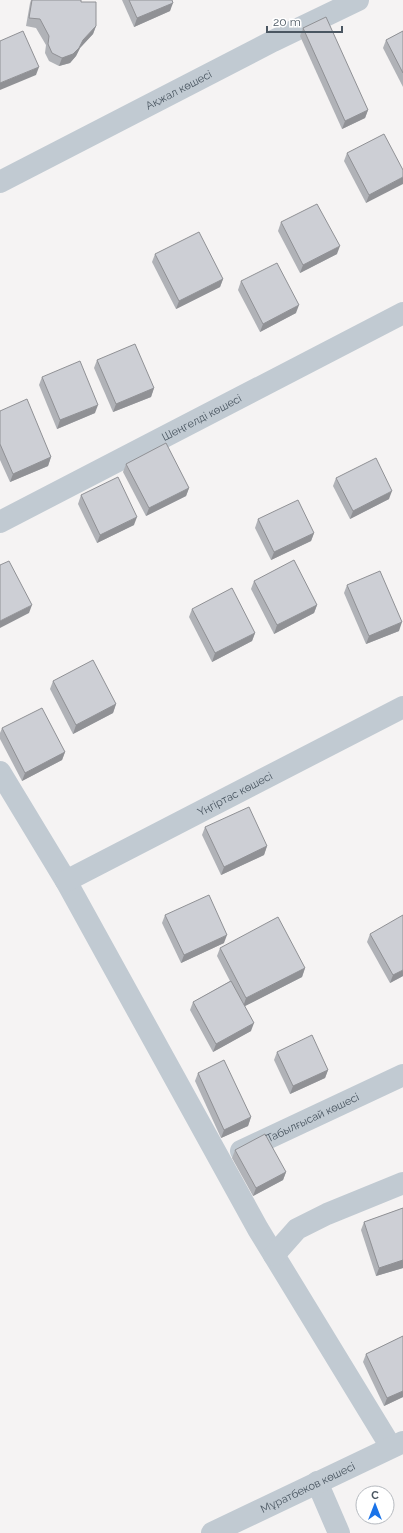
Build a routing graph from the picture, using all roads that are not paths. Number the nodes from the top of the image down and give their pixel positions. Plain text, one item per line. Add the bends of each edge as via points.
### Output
1 (358, 0) edge
2 (0, 182) edge
3 (403, 313) edge
4 (0, 522) edge
5 (403, 707) edge
6 (0, 772) edge
7 (66, 881) junction
8 (403, 1075) edge
9 (221, 1161) junction
10 (403, 1183) edge
11 (274, 1255) junction
12 (397, 1445) edge
13 (317, 1482) junction
14 (212, 1533) edge
15 (339, 1533) edge

1 - 2 street, Ақжал көшесі via 272,40
3 - 4 street, Шеңгелді көшесі
5 - 7 street, Үңгіртас көшесі
6 - 7 street
7 - 9 street
8 - 9 street, Табылғысай көшесі
9 - 11 street
10 - 11 street via 297,1229
11 - 12 street
12 - 13 street, Мұратбеков көшесі
13 - 14 street, Мұратбеков көшесі
13 - 15 street

